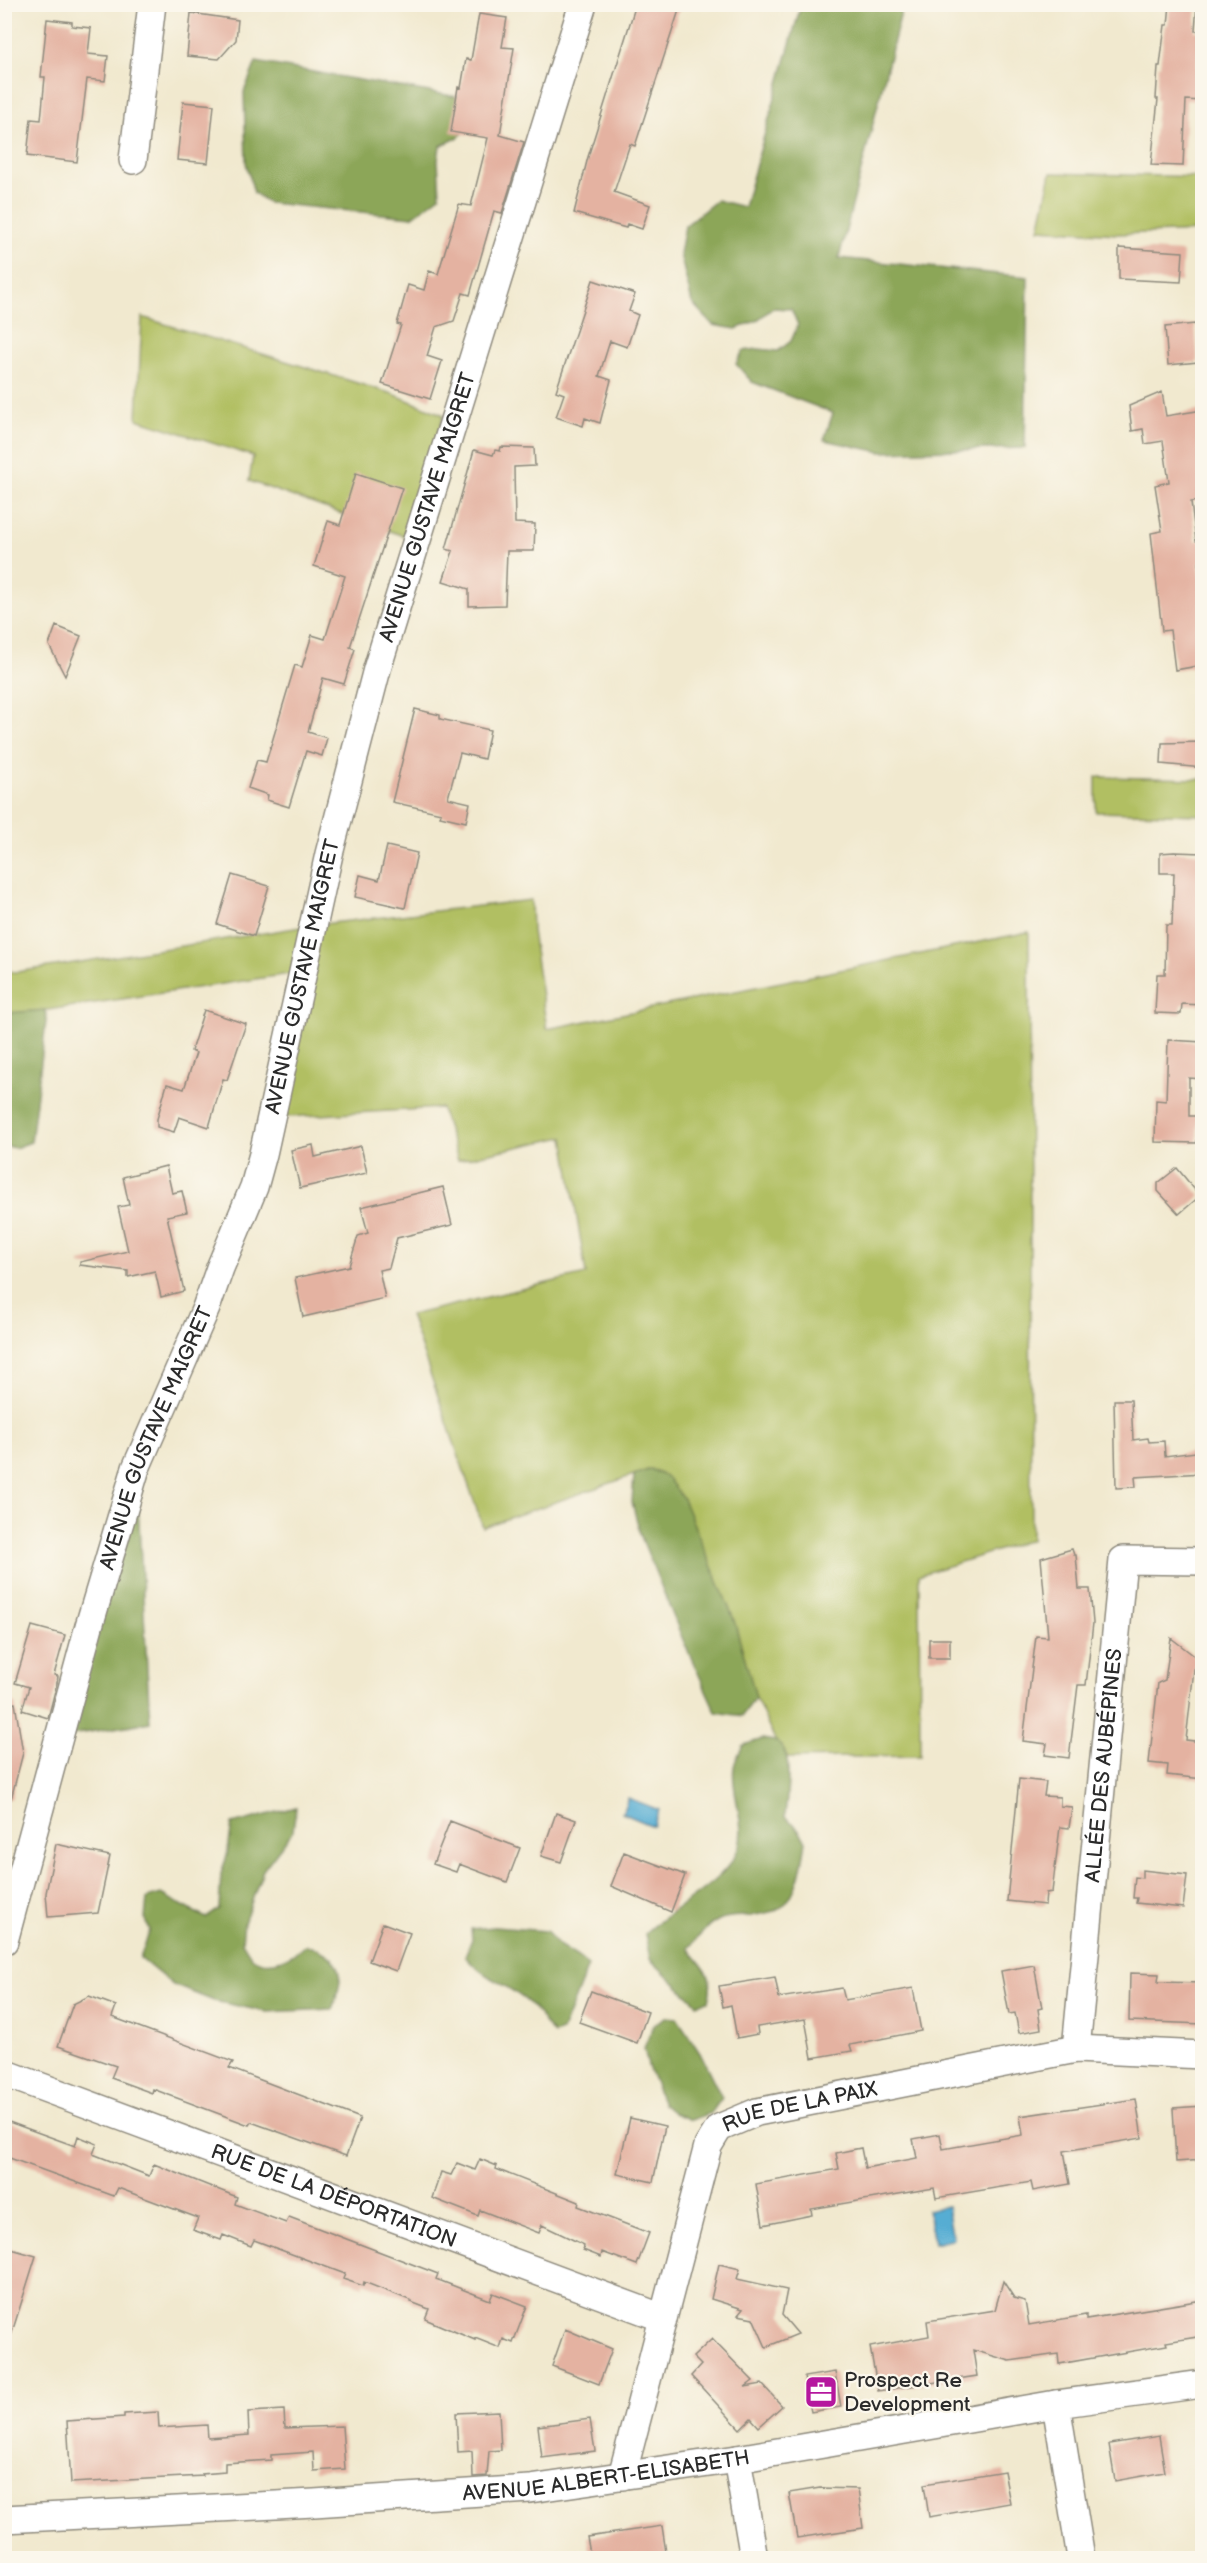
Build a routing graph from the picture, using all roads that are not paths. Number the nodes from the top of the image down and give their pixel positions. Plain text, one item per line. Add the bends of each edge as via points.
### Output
1 (152, 4) edge
2 (583, 4) edge
3 (133, 160) dead end
4 (1203, 1562) edge
5 (4, 1941) edge
6 (1076, 2049) junction
7 (1203, 2055) edge
8 (4, 2073) edge
9 (663, 2318) junction
10 (1203, 2384) edge
11 (1056, 2404) junction
12 (737, 2459) junction
13 (622, 2476) junction
14 (4, 2519) edge
15 (754, 2559) edge
16 (1082, 2559) edge

1 - 3 street
2 - 5 street, AVENUE GUSTAVE MAIGRET via 377,669 329,854 254,1187 136,1468
4 - 6 street, ALLÉE DES AUBÉPINES via 1123,1560
6 - 7 street, RUE DE LA PAIX
6 - 9 street, RUE DE LA PAIX via 757,2112 719,2128 708,2146
8 - 9 street, RUE DE LA DÉPORTATION
9 - 13 street, RUE DE LA PAIX
10 - 11 street, AVENUE ALBERT-ELISABETH
11 - 12 street, AVENUE ALBERT-ELISABETH
11 - 16 street
12 - 13 street, AVENUE ALBERT-ELISABETH
12 - 15 street
13 - 14 street, AVENUE ALBERT-ELISABETH via 530,2489

